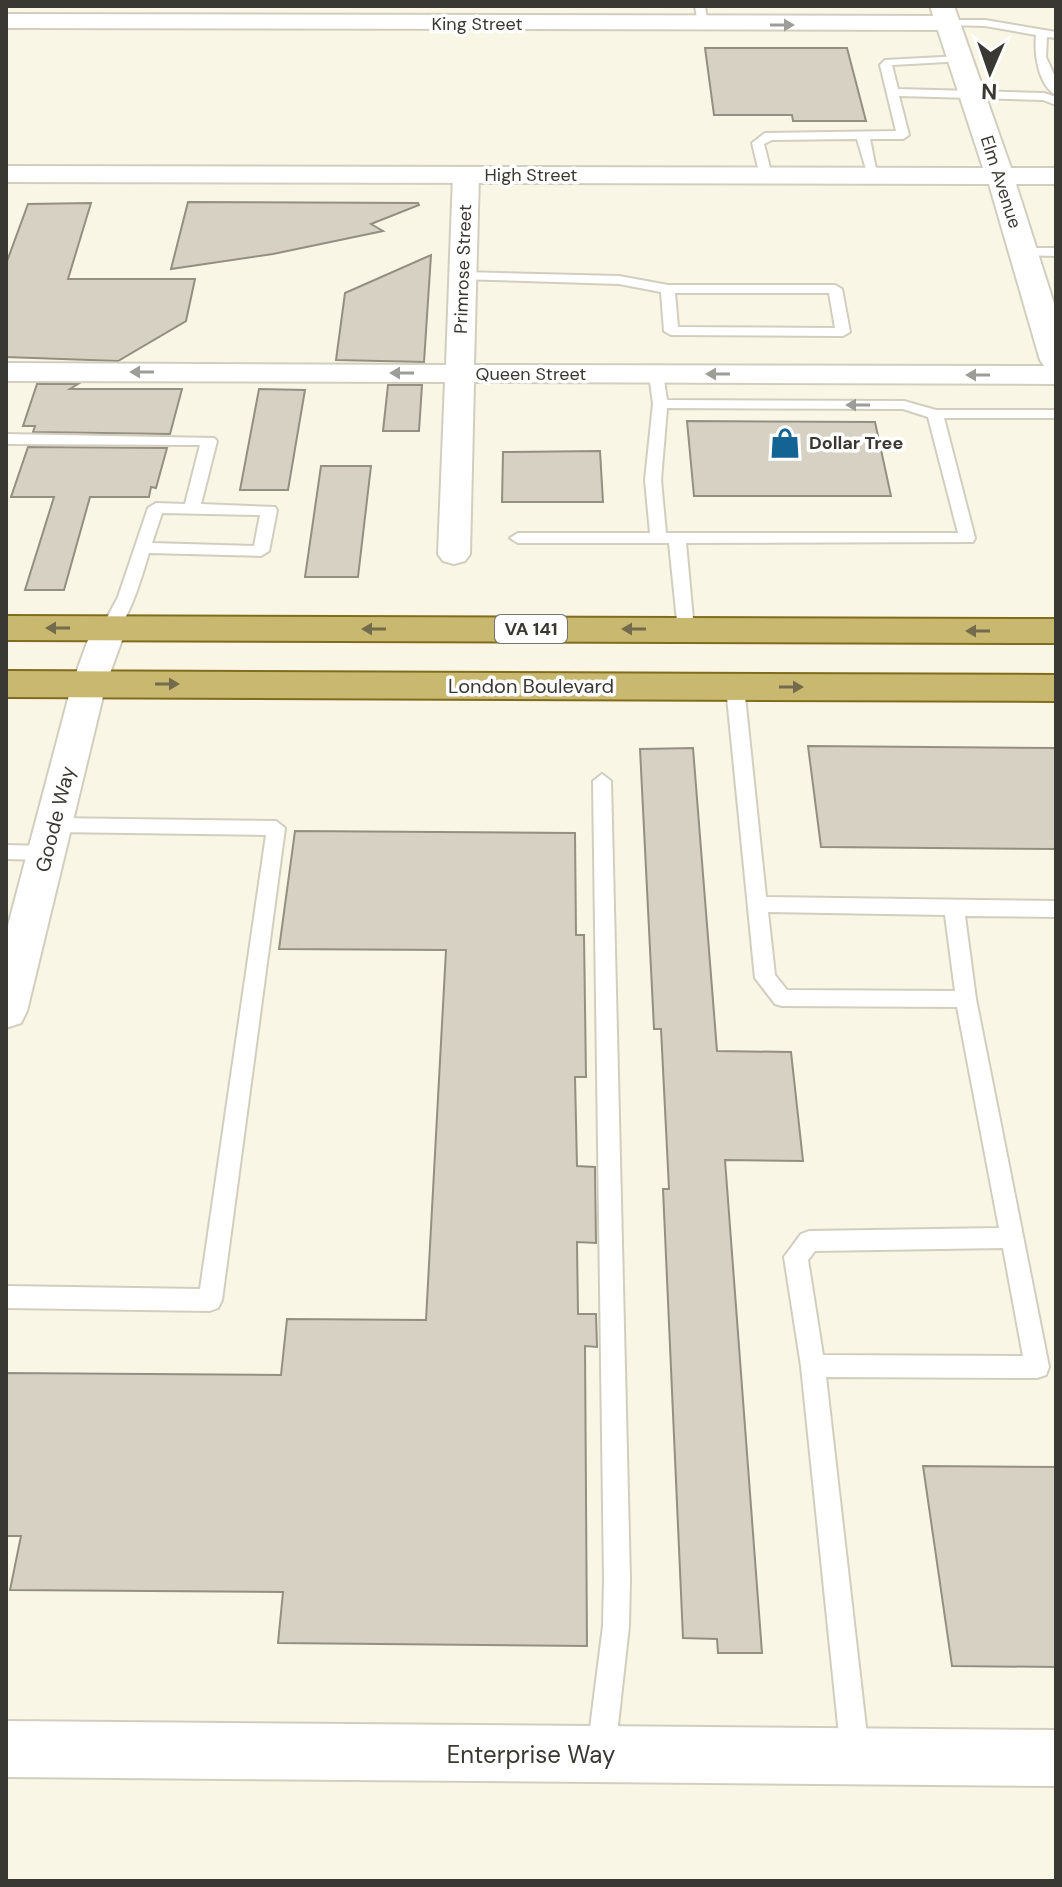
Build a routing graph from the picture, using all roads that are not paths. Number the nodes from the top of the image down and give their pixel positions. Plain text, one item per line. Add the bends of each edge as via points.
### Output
1 (946, 14) edge
2 (456, 15) edge
3 (702, 15) edge
4 (6, 21) edge
5 (1041, 35) junction
6 (1056, 35) edge
7 (961, 59) junction
8 (894, 92) junction
9 (1053, 95) edge
10 (973, 96) junction
11 (863, 137) junction
12 (466, 175) junction
13 (766, 176) junction
14 (874, 176) junction
15 (1000, 176) junction
16 (1056, 176) edge
17 (8, 179) edge
18 (1023, 252) junction
19 (1056, 252) edge
20 (463, 276) junction
21 (668, 289) junction
22 (1055, 358) edge
23 (6, 372) edge
24 (460, 373) junction
25 (656, 374) junction
26 (660, 404) junction
27 (935, 414) junction
28 (1056, 414) edge
29 (6, 439) edge
30 (192, 509) junction
31 (658, 537) junction
32 (518, 538) dead end
33 (677, 538) junction
34 (143, 548) junction
35 (454, 554) dead end
36 (6, 628) edge
37 (109, 629) junction
38 (686, 630) junction
39 (1056, 631) edge
40 (6, 684) edge
41 (89, 684) junction
42 (735, 687) junction
43 (1056, 688) edge
44 (602, 781) dead end
45 (50, 839) junction
46 (6, 852) edge
47 (757, 904) junction
48 (954, 908) junction
49 (1056, 909) edge
50 (8, 994) edge
51 (966, 999) junction
52 (1012, 1238) junction
53 (6, 1297) edge
54 (813, 1366) junction
55 (1046, 1368) edge
56 (6, 1749) edge
57 (600, 1754) junction
58 (855, 1756) junction
59 (1056, 1758) edge

3 -> 1 street, King Street
1 - 5 lane
1 - 7 main road, Elm Avenue
2 - 3 street, King Street
2 - 4 street, King Street
5 - 6 lane
5 - 9 lane via 1040,57
7 - 8 lane via 889,62
7 - 10 main road, Elm Avenue
8 - 10 lane
8 - 11 lane via 903,135
9 - 10 lane
10 - 15 main road, Elm Avenue
11 - 13 lane via 761,139
11 - 14 lane
12 - 13 main road, High Street
12 - 17 main road, High Street
12 - 20 street, Primrose Street
13 - 14 main road, High Street
14 - 15 main road, High Street
15 - 16 main road, High Street
15 - 18 main road, Elm Avenue
18 - 19 lane
18 - 22 main road, Elm Avenue
20 - 21 lane via 619,280
20 - 24 street, Primrose Street
21 - 21 lane via 835,289 843,332 671,331
22 -> 25 street, Queen Street
24 -> 23 street, Queen Street
24 - 25 street, Queen Street
24 - 35 street, Primrose Street
25 - 26 lane
27 -> 26 lane via 904,405
26 - 31 lane via 653,480
27 - 28 lane
27 - 33 lane via 967,538
29 - 30 lane via 209,441
30 - 34 lane via 156,508
30 - 34 lane via 269,510 261,551
31 - 32 lane
31 - 33 lane
33 - 38 lane
34 - 37 lane
37 -> 36 main road, VA 141
38 -> 37 main road, VA 141
37 - 41 street, Goode Way
39 -> 38 main road, VA 141
40 - 41 main road, London Boulevard
41 -> 42 main road, London Boulevard
41 - 45 street, Goode Way
42 -> 43 main road, London Boulevard
42 - 47 lane
44 - 57 lane via 617,1579
45 - 46 lane
45 - 50 street, Goode Way
45 - 53 lane via 276,828 210,1300
47 - 48 lane
47 - 51 lane via 765,978 782,998
48 - 49 lane
48 - 51 lane
51 - 52 lane
52 - 54 lane via 809,1241 796,1257
52 - 55 lane
54 - 55 lane
54 - 58 lane
56 - 57 street, Enterprise Way
57 - 58 street, Enterprise Way
58 - 59 street, Enterprise Way

